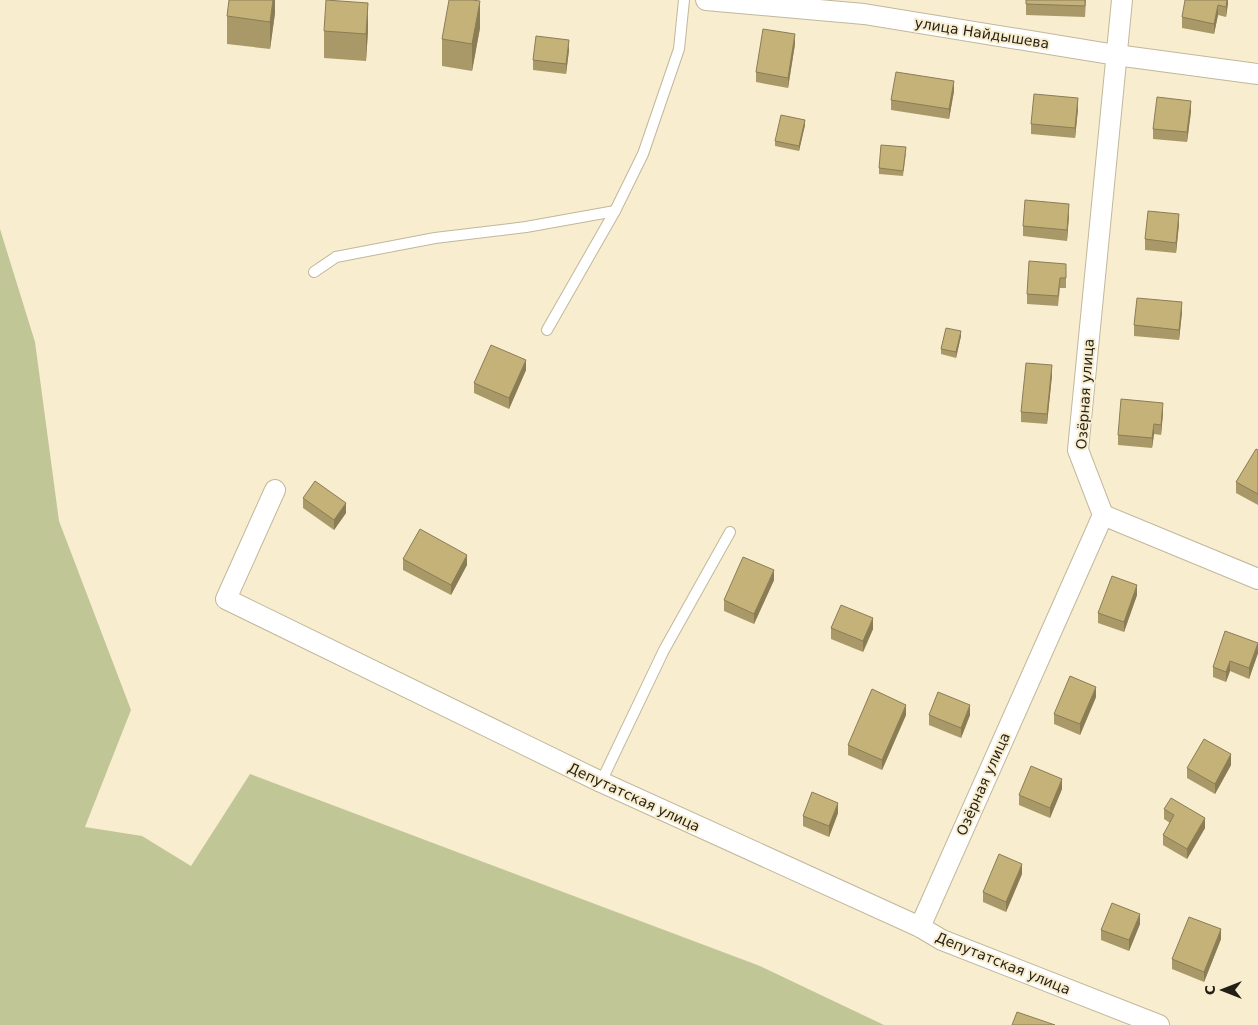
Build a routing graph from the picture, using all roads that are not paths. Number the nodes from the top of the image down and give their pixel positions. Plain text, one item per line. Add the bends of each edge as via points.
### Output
1 (684, 0) edge
2 (706, 0) edge
3 (1122, 0) edge
4 (864, 7) edge
5 (1116, 55) junction
6 (1258, 74) edge
7 (615, 211) junction
8 (314, 272) dead end
9 (547, 330) dead end
10 (275, 490) dead end
11 (1103, 515) junction
12 (730, 532) dead end
13 (1258, 579) edge
14 (601, 782) junction
15 (920, 927) junction
16 (1159, 1025) edge

1 - 7 lane via 679,49 643,154
2 - 4 street, улица Найдышева
3 - 5 street, Озёрная улица
4 - 5 street, улица Найдышева
5 - 6 street, улица Найдышева
5 - 11 street, Озёрная улица via 1078,450
7 - 8 lane via 526,227 435,238 336,257
7 - 9 lane
10 - 14 street, Депутатская улица via 226,599
11 - 13 street
11 - 15 street, Озёрная улица
12 - 14 lane via 664,650
14 - 15 street, Депутатская улица
15 - 16 street, Депутатская улица via 942,940

